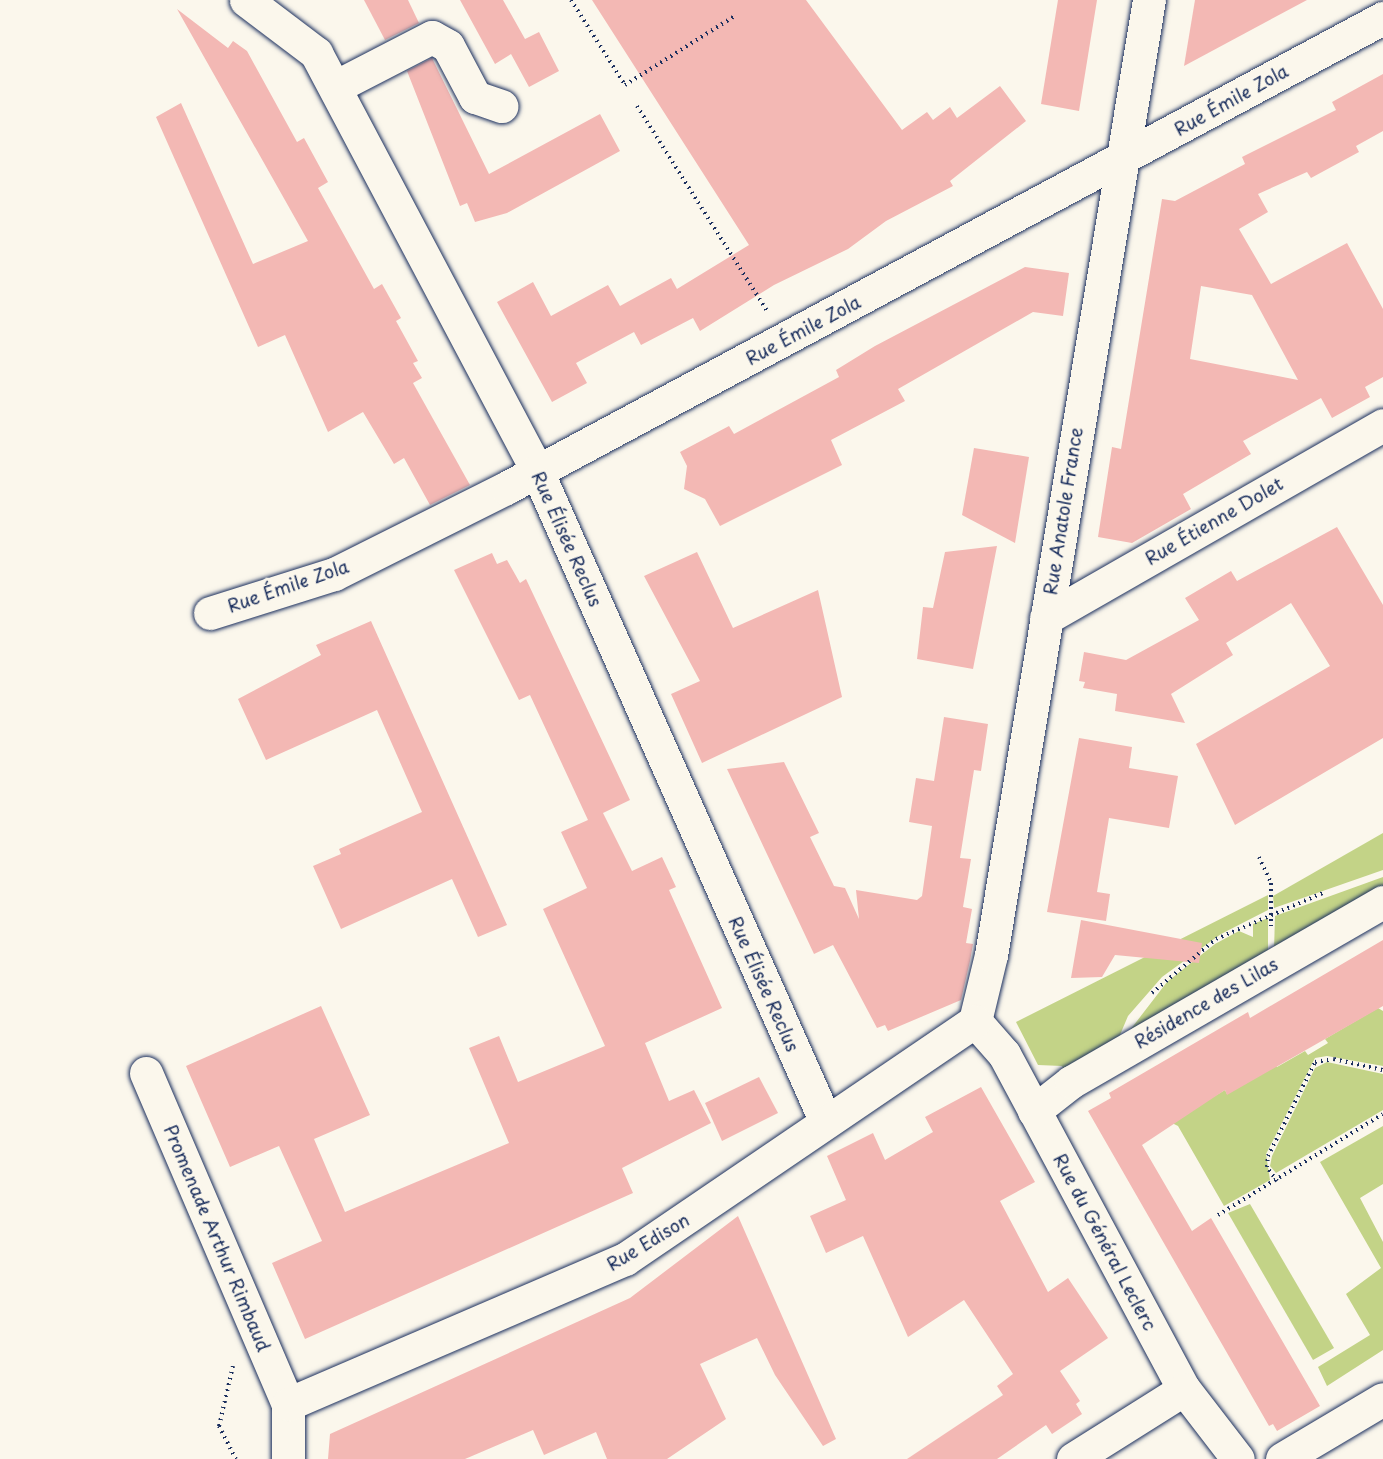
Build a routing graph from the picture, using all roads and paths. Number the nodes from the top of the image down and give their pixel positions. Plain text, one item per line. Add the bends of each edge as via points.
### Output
1 (246, 0) edge
2 (571, 0) edge
3 (1149, 0) edge
4 (736, 15) dead end
5 (1383, 18) edge
6 (335, 87) junction
7 (501, 106) dead end
8 (637, 106) dead end
9 (1122, 160) junction
10 (786, 339) junction
11 (1383, 425) edge
12 (537, 471) junction
13 (210, 613) dead end
14 (1046, 618) junction
15 (1259, 857) dead end
16 (1338, 888) dead end
17 (1383, 902) edge
18 (1271, 914) junction
19 (1272, 965) junction
20 (1147, 998) dead end
21 (975, 1021) junction
22 (1383, 1070) edge
23 (146, 1073) dead end
24 (1034, 1111) junction
25 (1383, 1114) edge
26 (825, 1120) junction
27 (1277, 1181) junction
28 (1218, 1215) dead end
29 (1184, 1389) junction
30 (1383, 1399) edge
31 (288, 1404) junction
32 (288, 1459) edge
33 (1073, 1459) edge
34 (1238, 1459) edge
35 (1282, 1459) edge

1 - 6 street, Rue Élisée Reclus via 300,37 316,53
2 - 4 path via 625,85
3 - 9 street, Rue Anatole France
5 - 9 street, Rue Émile Zola
6 - 7 street via 432,37 448,46 475,97
6 - 12 street, Rue Élisée Reclus
8 - 10 path
9 - 10 street, Rue Émile Zola
9 - 14 street, Rue Anatole France
10 - 12 street, Rue Émile Zola
11 - 14 street, Rue Étienne Dolet
12 - 13 street, Rue Émile Zola via 334,574
12 - 26 street, Rue Élisée Reclus
14 - 21 street, Rue Anatole France via 991,955
15 - 18 path via 1271,883
16 - 18 path
17 - 19 street, Résidence des Lilas
18 - 19 path
18 - 20 path via 1216,939
19 - 24 street, Résidence des Lilas via 1071,1082
21 - 24 street, Rue du Général Leclerc via 1004,1054
21 - 26 street, Rue Edison
22 - 27 path via 1334,1059 1315,1062 1268,1156 1267,1167
23 - 31 street, Promenade Arthur Rimbaud
24 - 29 street, Rue du Général Leclerc
25 - 27 path
26 - 31 street, Rue Edison via 625,1259
27 - 28 path
29 - 33 street
29 - 34 street, Rue du Général Leclerc
30 - 35 street
31 - 32 street

